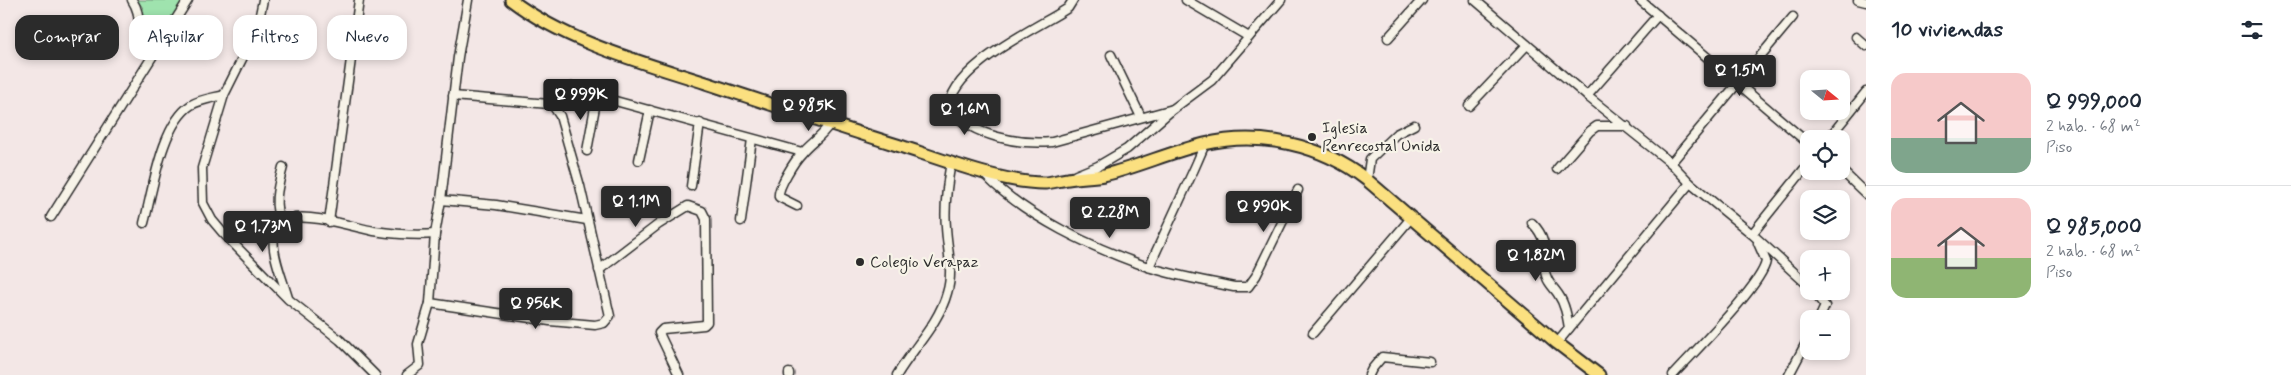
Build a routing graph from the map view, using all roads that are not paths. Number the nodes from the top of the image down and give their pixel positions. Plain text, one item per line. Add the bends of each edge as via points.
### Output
1 (132, 0) edge
2 (188, 0) edge
3 (262, 0) edge
4 (359, 0) edge
5 (468, 0) edge
6 (505, 0) edge
7 (512, 0) edge
8 (1074, 0) edge
9 (1186, 0) edge
10 (1281, 0) edge
11 (1422, 0) edge
12 (1475, 0) edge
13 (1640, 0) edge
14 (1858, 0) edge
15 (1866, 2) edge
16 (137, 15) edge
17 (179, 15) edge
18 (1658, 15) junction
19 (1792, 17) dead end
20 (1248, 37) junction
21 (1856, 37) dead end
22 (1388, 38) dead end
23 (1527, 46) junction
24 (1866, 46) edge
25 (1111, 54) dead end
26 (151, 60) edge
27 (1737, 84) junction
28 (572, 87) dead end
29 (1866, 92) edge
30 (224, 95) junction
31 (453, 96) junction
32 (597, 96) junction
33 (1588, 96) junction
34 (1469, 106) dead end
35 (1173, 109) junction
36 (650, 110) junction
37 (1141, 117) junction
38 (700, 123) junction
39 (830, 124) junction
40 (1414, 125) dead end
41 (1627, 126) junction
42 (1835, 130) edge
43 (1800, 136) edge
44 (752, 139) junction
45 (1204, 144) junction
46 (587, 151) dead end
47 (802, 152) junction
48 (639, 160) dead end
49 (951, 162) junction
50 (1671, 163) junction
51 (283, 167) dead end
52 (1557, 169) dead end
53 (982, 172) junction
54 (1800, 175) edge
55 (1065, 179) junction
56 (1850, 179) edge
57 (1367, 180) junction
58 (1690, 183) junction
59 (691, 186) dead end
60 (1298, 190) dead end
61 (1866, 194) edge
62 (441, 200) junction
63 (797, 206) dead end
64 (51, 217) dead end
65 (1411, 218) junction
66 (587, 220) junction
67 (329, 222) junction
68 (741, 222) dead end
69 (144, 223) dead end
70 (1532, 223) dead end
71 (282, 224) junction
72 (435, 234) junction
73 (1754, 237) junction
74 (1148, 267) junction
75 (599, 270) junction
76 (1800, 278) edge
77 (288, 299) junction
78 (430, 303) junction
79 (1569, 328) junction
80 (1313, 333) dead end
81 (1557, 343) junction
82 (1800, 354) edge
83 (1430, 362) dead end
84 (1586, 371) edge
85 (376, 375) edge
86 (407, 375) edge
87 (679, 375) edge
88 (897, 375) edge
89 (1369, 375) edge
90 (1599, 375) edge
91 (1673, 375) edge
92 (1789, 375) edge

1 - 16 street
2 - 17 street
3 - 30 street via 257,30
4 - 67 street
5 - 31 street
6 - 7 street
7 - 39 highway via 538,18 580,39
8 - 37 street via 1068,8 998,49 977,67 956,87 949,101 949,110 967,125 996,136 1035,143 1052,142
9 - 20 street
10 - 20 street
11 - 22 street
12 - 23 street
13 - 18 street
14 - 15 street
18 - 27 street
18 - 33 street
19 - 27 street
20 - 35 street via 1212,80
21 - 24 street
23 - 33 street
23 - 34 street
25 - 37 street
26 - 64 street
27 - 43 street
27 - 50 street
28 - 32 street
29 - 42 street
30 - 69 street via 198,101 176,119 166,142
30 - 77 street via 202,168 203,203 223,233
31 - 62 street
31 - 66 street via 554,107 560,116
32 - 36 street
32 - 46 street
33 - 41 street
35 - 37 street
35 - 55 street via 1127,149 1098,166
36 - 38 street
36 - 48 street
38 - 44 street
38 - 59 street
39 - 47 street via 821,137
39 - 49 highway
40 - 57 street via 1396,134 1370,159
41 - 50 street
41 - 52 street via 1597,126 1590,130
44 - 47 street
44 - 68 street
45 - 55 highway via 1103,175
45 - 57 highway via 1265,139 1292,144 1336,160
45 - 74 street
47 - 63 street via 778,194
49 - 53 highway
49 - 88 street via 945,194 948,291 938,315
50 - 58 street
51 - 71 street via 276,207
53 - 55 highway via 1046,183
53 - 74 street via 1016,201 1070,234
54 - 73 street
56 - 61 street
57 - 65 highway
58 - 73 street
58 - 79 street
60 - 74 street via 1248,288
62 - 66 street via 496,205
62 - 72 street
65 - 80 street
65 - 81 highway
66 - 75 street
67 - 71 street via 304,218 289,219
67 - 72 street via 415,236
70 - 79 street via 1544,244 1547,278 1566,310
71 - 77 street via 274,238 274,247
72 - 78 street
73 - 76 street
73 - 91 street via 1766,261 1759,278
75 - 78 street via 610,316 604,323 595,325
75 - 87 street via 688,206 702,211 706,219 707,322 704,325 662,329 659,333
77 - 85 street via 340,340
78 - 86 street via 418,344 420,366
79 - 81 street
81 - 84 highway
82 - 92 street
83 - 89 street via 1382,357
84 - 90 highway

